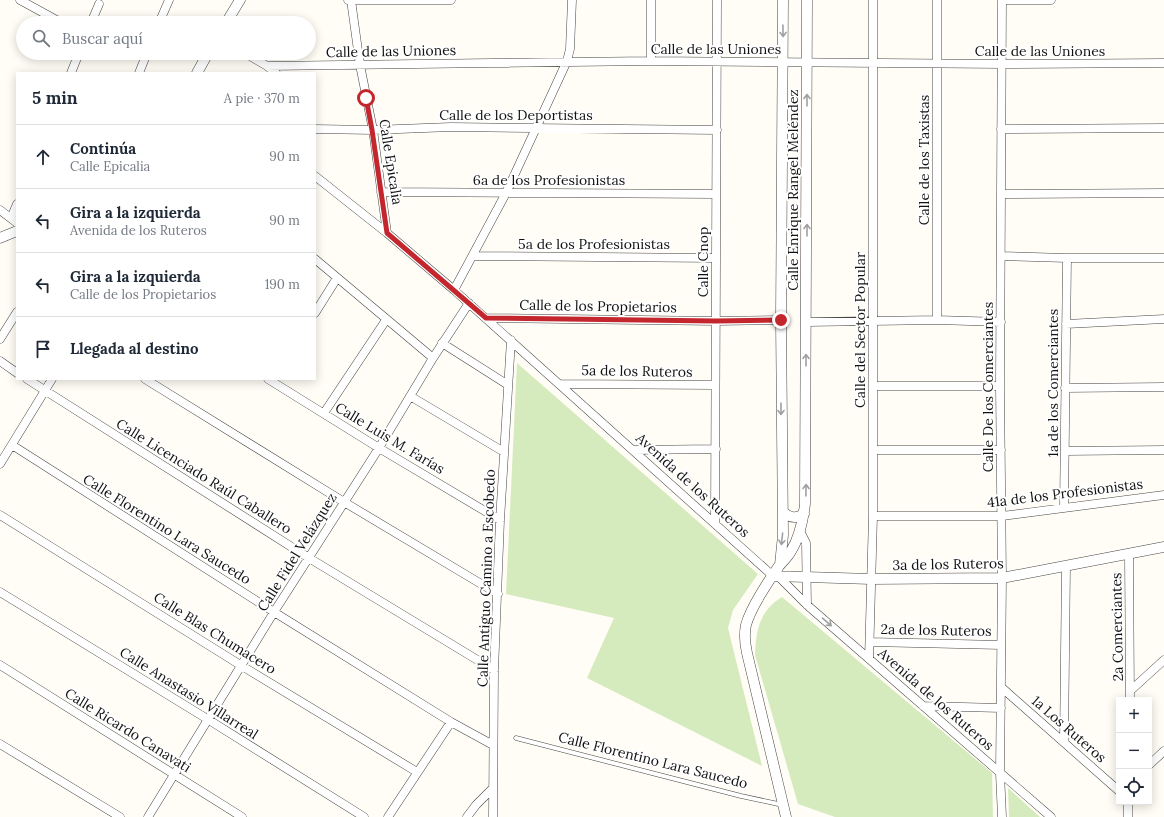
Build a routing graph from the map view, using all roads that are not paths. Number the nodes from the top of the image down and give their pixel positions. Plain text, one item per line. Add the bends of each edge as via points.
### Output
1 (20, 0) edge
2 (169, 0) edge
3 (240, 0) edge
4 (349, 0) edge
5 (451, 0) edge
6 (572, 0) edge
7 (651, 0) edge
8 (717, 0) edge
9 (783, 0) edge
10 (807, 0) edge
11 (873, 0) edge
12 (937, 0) edge
13 (1002, 0) edge
14 (1051, 0) edge
15 (99, 4) dead end
16 (49, 16) edge
17 (94, 16) edge
18 (162, 16) edge
19 (230, 16) edge
20 (76, 60) edge
21 (144, 60) edge
22 (204, 60) edge
23 (257, 60) edge
24 (651, 61) junction
25 (717, 61) junction
26 (567, 62) junction
27 (784, 62) junction
28 (807, 62) junction
29 (872, 62) junction
30 (936, 63) junction
31 (1164, 63) edge
32 (1002, 64) junction
33 (360, 65) junction
34 (267, 66) junction
35 (71, 72) edge
36 (139, 72) edge
37 (198, 72) edge
38 (275, 72) edge
39 (536, 128) junction
40 (1164, 128) edge
41 (316, 129) edge
42 (1001, 129) junction
43 (372, 130) junction
44 (717, 130) junction
45 (316, 177) edge
46 (381, 192) junction
47 (506, 192) junction
48 (1164, 193) edge
49 (716, 194) junction
50 (1001, 194) junction
51 (0, 210) edge
52 (16, 210) edge
53 (14, 221) edge
54 (16, 230) edge
55 (387, 233) junction
56 (0, 238) edge
57 (472, 256) junction
58 (1001, 256) junction
59 (716, 258) junction
60 (1067, 258) junction
61 (1164, 258) edge
62 (316, 260) edge
63 (337, 278) junction
64 (454, 290) junction
65 (469, 303) junction
66 (316, 311) edge
67 (16, 314) edge
68 (486, 318) junction
69 (1164, 319) edge
70 (386, 320) junction
71 (781, 320) junction
72 (937, 320) junction
73 (716, 321) junction
74 (807, 322) junction
75 (873, 322) junction
76 (1001, 322) junction
77 (1066, 324) junction
78 (0, 339) edge
79 (511, 340) junction
80 (442, 343) junction
81 (433, 358) junction
82 (0, 362) edge
83 (16, 372) edge
84 (28, 380) edge
85 (51, 380) edge
86 (147, 380) edge
87 (270, 380) edge
88 (559, 384) junction
89 (508, 385) junction
90 (715, 385) junction
91 (874, 386) junction
92 (1000, 386) junction
93 (1164, 387) edge
94 (1065, 388) junction
95 (45, 391) junction
96 (410, 396) junction
97 (324, 413) junction
98 (12, 445) junction
99 (379, 448) junction
100 (716, 449) junction
101 (633, 450) junction
102 (874, 450) junction
103 (1001, 450) junction
104 (1164, 450) edge
105 (1065, 451) junction
106 (504, 452) junction
107 (0, 464) edge
108 (1164, 495) edge
109 (344, 502) junction
110 (1064, 508) junction
111 (783, 512) junction
112 (804, 514) junction
113 (0, 515) edge
114 (874, 516) junction
115 (1002, 516) junction
116 (500, 520) junction
117 (715, 524) junction
118 (800, 531) junction
119 (1164, 547) edge
120 (1129, 554) junction
121 (309, 558) junction
122 (780, 565) junction
123 (1066, 566) junction
124 (776, 576) junction
125 (807, 578) junction
126 (1002, 578) junction
127 (871, 579) junction
128 (0, 592) edge
129 (498, 594) junction
130 (807, 605) junction
131 (274, 612) junction
132 (870, 642) junction
133 (1001, 645) junction
134 (869, 659) junction
135 (1164, 660) edge
136 (0, 665) edge
137 (242, 666) junction
138 (494, 670) junction
139 (1001, 687) junction
140 (1130, 691) junction
141 (1130, 697) edge
142 (923, 706) junction
143 (1001, 708) junction
144 (209, 720) junction
145 (451, 722) junction
146 (516, 738) dead end
147 (1064, 742) junction
148 (0, 744) edge
149 (493, 745) junction
150 (1164, 751) edge
151 (1152, 762) edge
152 (417, 772) junction
153 (1000, 773) junction
154 (174, 775) junction
155 (1116, 787) edge
156 (493, 788) junction
157 (783, 805) junction
158 (1128, 805) edge
159 (120, 817) edge
160 (148, 817) edge
161 (242, 817) edge
162 (364, 817) edge
163 (388, 817) edge
164 (467, 817) edge
165 (493, 817) edge
166 (786, 817) edge
167 (1002, 817) edge
168 (1051, 817) edge
169 (1128, 817) edge

1 - 16 street
2 - 18 street
3 - 19 street
4 - 5 street
4 - 33 street, Calle Epicalia
6 - 26 street
7 - 24 street
8 - 25 street, Calle Cnop
9 -> 27 street, Calle Enrique Rangel Meléndez
10 - 28 street, Calle Enrique Rangel Meléndez
11 - 29 street, Calle del Sector Popular
12 - 30 street, Calle de los Taxistas
13 - 14 street
13 - 32 street, Calle De los Comerciantes
15 - 17 street
20 - 35 street
21 - 36 street
22 - 37 street
23 - 34 street
24 - 25 street, Calle de las Uniones
24 - 26 street, Calle de las Uniones
25 - 27 street, Calle de las Uniones
25 - 44 street, Calle Cnop
26 - 33 street, Calle de las Uniones
26 - 39 street
27 - 28 street, Calle de las Uniones
27 - 71 street, Calle Enrique Rangel Meléndez
28 - 29 street, Calle de las Uniones
74 -> 28 street, Calle Enrique Rangel Meléndez
29 - 30 street, Calle de las Uniones
29 - 75 street, Calle del Sector Popular
30 - 32 street, Calle de las Uniones
30 - 72 street, Calle de los Taxistas
31 - 32 street, Calle de las Uniones
32 - 42 street, Calle De los Comerciantes
33 - 34 street, Calle de las Uniones
33 - 43 street, Calle Epicalia
34 - 38 street
39 - 43 street, Calle de los Deportistas via 451,127
39 - 44 street, Calle de los Deportistas
39 - 47 street
40 - 42 street
41 - 43 street, Calle de los Deportistas
42 - 50 street, Calle De los Comerciantes
43 - 46 street, Calle Epicalia
44 - 49 street, Calle Cnop
45 - 55 street, Avenida de los Ruteros
46 - 47 street, 6a de los Profesionistas
46 - 55 street, Calle Epicalia
47 - 49 street, 6a de los Profesionistas
47 - 57 street
48 - 50 street
49 - 59 street, Calle Cnop
50 - 58 street, Calle De los Comerciantes
51 - 53 street
52 - 53 street
54 - 56 street
55 - 64 street, Avenida de los Ruteros
57 - 59 street, 5a de los Profesionistas
57 - 64 street
58 - 60 street
58 - 76 street, Calle De los Comerciantes
59 - 73 street, Calle Cnop
60 - 61 street
60 - 77 street, 1a de los Comerciantes
62 - 63 street
63 - 66 street
63 - 70 street
64 - 65 street, Avenida de los Ruteros
65 - 68 street, Avenida de los Ruteros
65 - 80 street, Calle Fidel Velázquez
67 - 78 street
68 - 73 street, Calle de los Propietarios
68 - 79 street, Avenida de los Ruteros
69 - 77 street
70 - 81 street
70 - 97 street
71 - 73 street, Calle de los Propietarios
71 -> 111 street, Calle Enrique Rangel Meléndez
72 - 75 street
72 - 76 street
73 - 90 street, Calle Cnop
74 - 75 street
112 -> 74 street, Calle Enrique Rangel Meléndez
75 - 91 street, Calle del Sector Popular
76 - 92 street, Calle De los Comerciantes
77 - 94 street, 1a de los Comerciantes
79 - 88 street, Avenida de los Ruteros
79 - 89 street, Calle Antiguo Camino a Escobedo
80 - 81 street, Calle Fidel Velázquez
80 - 89 street
81 - 96 street, Calle Fidel Velázquez
82 - 83 street
84 - 95 street, Calle Licenciado Raúl Caballero
85 - 95 street
86 - 109 street
87 - 97 street, Calle Luis M. Farías
88 - 90 street, 5a de los Ruteros
88 - 101 street, Avenida de los Ruteros
89 - 106 street, Calle Antiguo Camino a Escobedo
90 - 100 street, Calle Cnop
91 - 92 street
91 - 102 street, Calle del Sector Popular
92 - 103 street, Calle De los Comerciantes
93 - 94 street
94 - 105 street, 1a de los Comerciantes
95 - 98 street
95 - 121 street, Calle Licenciado Raúl Caballero
96 - 99 street, Calle Fidel Velázquez
96 - 106 street
97 - 99 street, Calle Luis M. Farías
98 - 107 street
98 - 131 street, Calle Florentino Lara Saucedo
99 - 109 street, Calle Fidel Velázquez
99 - 116 street, Calle Luis M. Farías
100 - 101 street
100 - 117 street, Calle Cnop
101 - 117 street, Avenida de los Ruteros
102 - 103 street
102 - 114 street, Calle del Sector Popular
103 - 115 street, Calle De los Comerciantes
104 - 105 street
105 - 110 street, 1a de los Comerciantes
106 - 116 street, Calle Antiguo Camino a Escobedo
108 - 110 street, 41a de los Profesionistas
109 - 121 street, Calle Fidel Velázquez
109 - 129 street
110 - 115 street, 41a de los Profesionistas
111 - 112 street via 793,518
111 -> 122 street, Calle Enrique Rangel Meléndez
112 - 118 street, Calle Enrique Rangel Meléndez
113 - 137 street, Calle Blas Chumacero
114 - 115 street, 41a de los Profesionistas
114 - 127 street, Calle del Sector Popular
115 - 126 street, Calle De los Comerciantes
116 - 129 street, Calle Antiguo Camino a Escobedo
117 - 124 street, Avenida de los Ruteros
118 - 122 street, Calle Enrique Rangel Meléndez via 791,552
118 - 125 street via 806,543
119 - 120 street, 3a de los Ruteros
120 - 123 street, 3a de los Ruteros
120 - 140 street, 2a Comerciantes
121 - 131 street, Calle Fidel Velázquez
121 - 138 street, Calle Licenciado Raúl Caballero
122 - 124 street, Calle Enrique Rangel Meléndez
123 - 126 street, 3a de los Ruteros
123 - 147 street
124 - 125 street, 3a de los Ruteros
124 - 130 street, Avenida de los Ruteros
124 - 157 street, Calle Enrique Rangel Meléndez via 750,615 745,637
125 - 127 street, 3a de los Ruteros
125 - 130 street
126 - 127 street, 3a de los Ruteros
126 - 133 street, Calle De los Comerciantes
127 - 132 street, Calle del Sector Popular
128 - 144 street, Calle Anastasio Villarreal
129 - 138 street, Calle Antiguo Camino a Escobedo
130 -> 134 street, Avenida de los Ruteros
131 - 137 street, Calle Fidel Velázquez
131 - 145 street, Calle Florentino Lara Saucedo
132 - 133 street, 2a de los Ruteros
132 - 134 street, Calle del Sector Popular
133 - 139 street, Calle De los Comerciantes
134 - 142 street, Avenida de los Ruteros
135 - 140 street
136 - 154 street, Calle Ricardo Canavati
137 - 144 street, Calle Fidel Velázquez
137 - 152 street, Calle Blas Chumacero
138 - 149 street, Calle Antiguo Camino a Escobedo
139 - 143 street, Calle De los Comerciantes
139 - 147 street, 1a Los Ruteros
140 - 141 street, 2a Comerciantes
142 - 143 street
142 - 153 street, Avenida de los Ruteros
143 - 153 street, Calle De los Comerciantes
144 - 154 street, Calle Fidel Velázquez
144 - 162 street, Calle Anastasio Villarreal
145 - 149 street, Calle Florentino Lara Saucedo
145 - 152 street
146 - 157 lane, Calle Florentino Lara Saucedo
147 - 155 street, 1a Los Ruteros
148 - 159 street
149 - 156 street, Calle Antiguo Camino a Escobedo
150 - 151 street
152 - 163 street
153 - 167 street, Calle De los Comerciantes
153 - 168 street, Avenida de los Ruteros
154 - 160 street, Calle Fidel Velázquez
154 - 161 street, Calle Ricardo Canavati
156 - 164 street
156 - 165 street, Calle Antiguo Camino a Escobedo
157 - 166 street, Calle Enrique Rangel Meléndez
158 - 169 street

